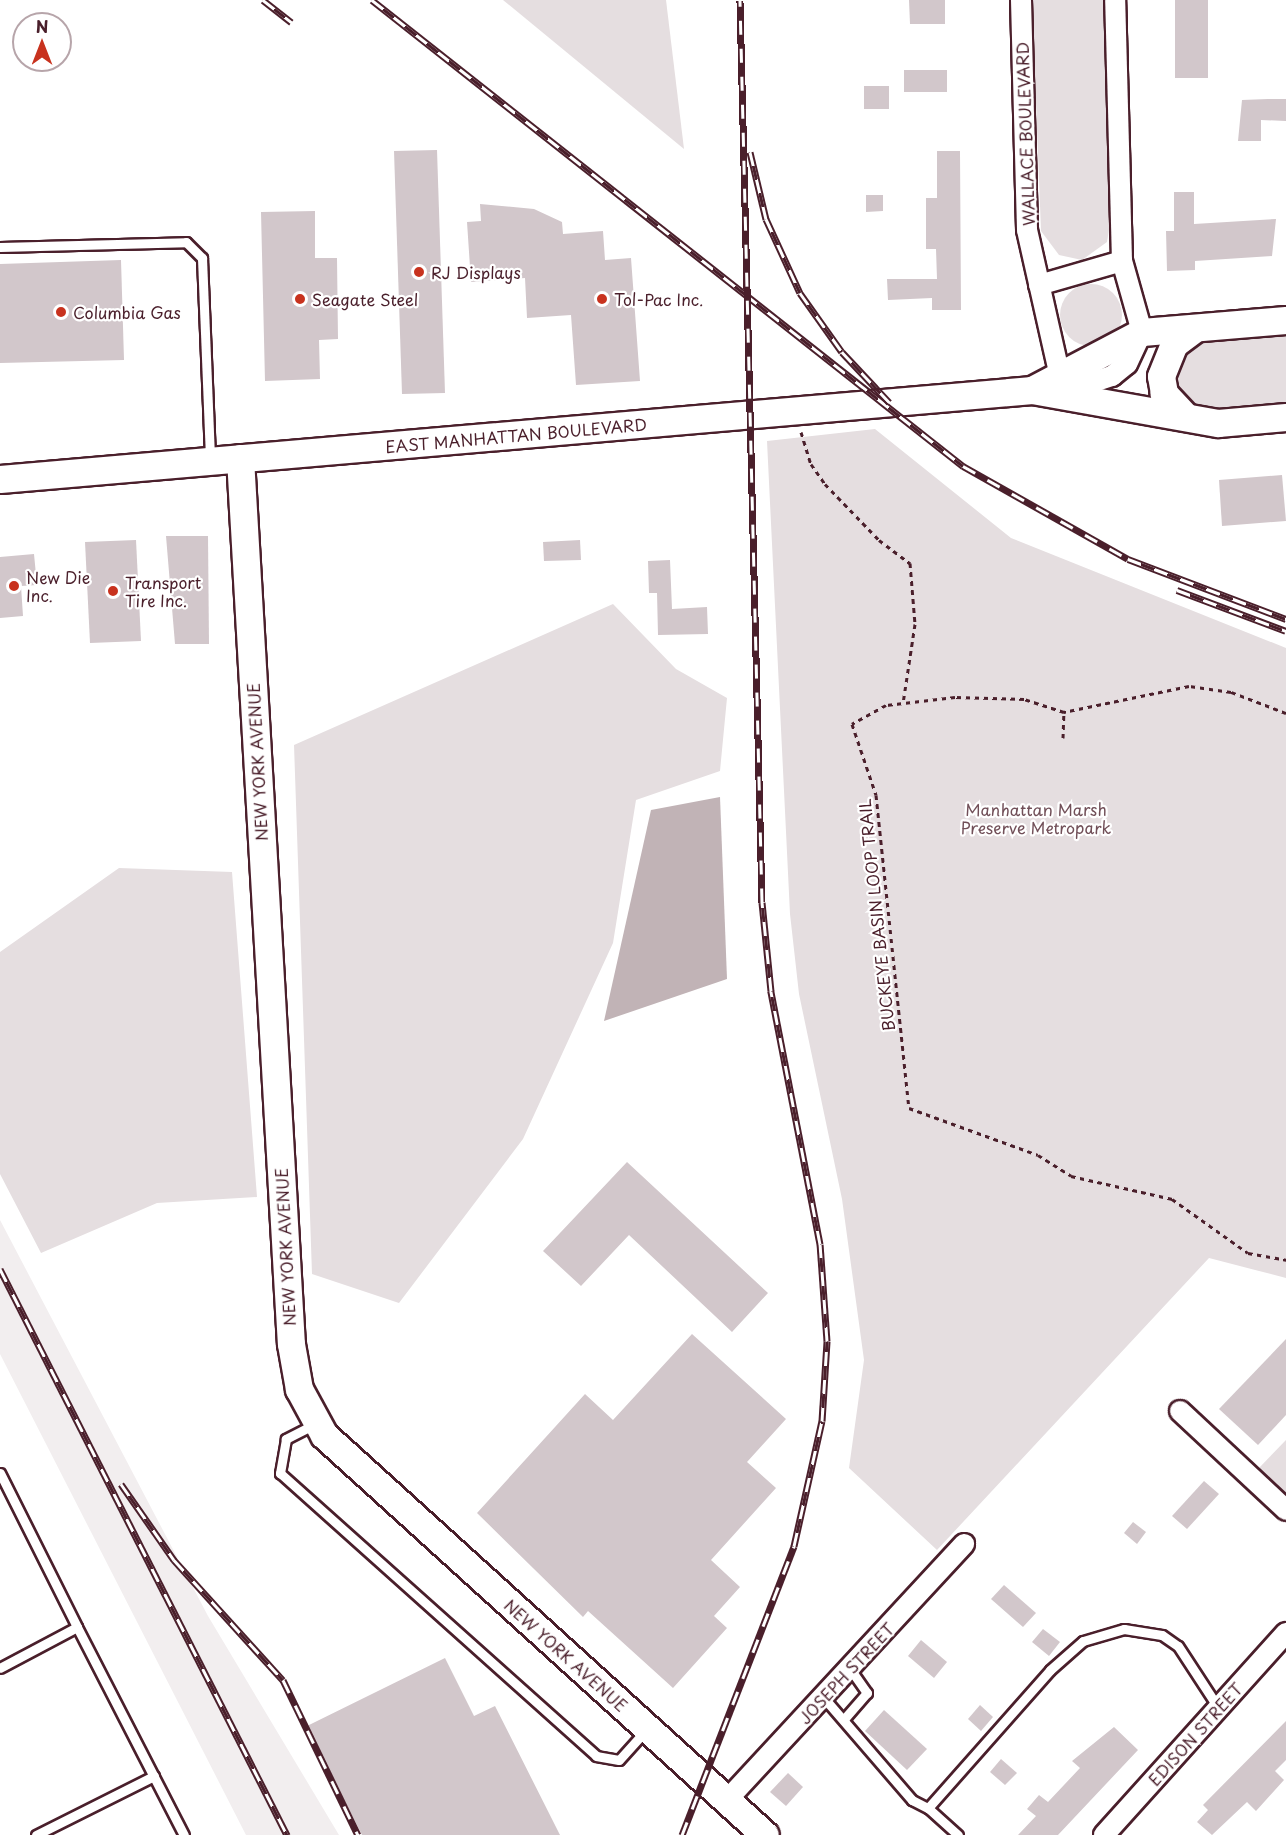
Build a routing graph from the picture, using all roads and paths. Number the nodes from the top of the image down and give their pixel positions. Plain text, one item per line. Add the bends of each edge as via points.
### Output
1 (1021, 0) edge
2 (1115, 0) edge
3 (0, 247) edge
4 (1122, 261) junction
5 (1039, 285) junction
6 (1286, 320) edge
7 (1195, 328) junction
8 (1142, 332) junction
9 (1049, 385) junction
10 (796, 410) junction
11 (1186, 417) junction
12 (1286, 417) edge
13 (240, 458) junction
14 (210, 461) junction
15 (0, 479) edge
16 (903, 703) junction
17 (1064, 712) junction
18 (1286, 713) edge
19 (1063, 738) dead end
20 (1286, 1260) edge
21 (1180, 1412) dead end
22 (317, 1423) junction
23 (0, 1473) edge
24 (1286, 1510) edge
25 (964, 1544) dead end
26 (77, 1627) junction
27 (1286, 1633) edge
28 (0, 1668) edge
29 (850, 1669) junction
30 (824, 1698) junction
31 (1219, 1709) junction
32 (844, 1719) junction
33 (647, 1728) junction
34 (154, 1776) junction
35 (727, 1800) junction
36 (928, 1808) junction
37 (36, 1835) edge
38 (184, 1835) edge
39 (765, 1835) edge
40 (957, 1835) edge
41 (1104, 1835) edge

1 - 5 street, WALLACE BOULEVARD via 1027,230
2 - 4 street
3 - 14 lane via 186,242 202,258
4 - 5 street
4 - 8 street
5 - 9 street, WALLACE BOULEVARD
6 - 7 street, EAST MANHATTAN BOULEVARD
7 - 8 street, EAST MANHATTAN BOULEVARD
7 - 11 street via 1174,344 1161,376 1164,393
8 - 9 street, EAST MANHATTAN BOULEVARD
9 - 10 street, EAST MANHATTAN BOULEVARD
9 - 11 street, EAST MANHATTAN BOULEVARD
10 - 13 street, EAST MANHATTAN BOULEVARD
10 - 16 path via 811,464 825,484 879,540 910,563 915,624
11 - 12 street, EAST MANHATTAN BOULEVARD via 1218,423
13 - 14 street, EAST MANHATTAN BOULEVARD
13 - 22 street, NEW YORK AVENUE via 291,1344 299,1389
14 - 15 street, EAST MANHATTAN BOULEVARD
16 - 17 path, BUCKEYE BASIN LOOP TRAIL via 1024,699
16 - 20 path, BUCKEYE BASIN LOOP TRAIL via 886,705 852,724 876,795 909,1108 1038,1155 1071,1176 1172,1199 1248,1253
17 - 18 path, BUCKEYE BASIN LOOP TRAIL via 1189,686 1231,693
17 - 19 path
21 - 24 street
22 - 33 street, NEW YORK AVENUE
22 - 33 lane via 286,1439 280,1473 596,1756 619,1760
23 - 26 lane
25 - 29 street, JOSEPH STREET
26 - 28 lane
26 - 34 lane
27 - 31 street, EDISON STREET
29 - 30 street, JOSEPH STREET
29 - 32 lane via 867,1693
30 - 32 lane
30 - 35 street, JOSEPH STREET
31 - 36 lane via 1178,1646 1162,1635 1124,1629 1102,1634 1083,1641 1050,1670
31 - 41 street, EDISON STREET
32 - 36 lane via 912,1800
33 - 35 street, NEW YORK AVENUE
34 - 37 lane
34 - 38 lane
35 - 39 street, NEW YORK AVENUE
36 - 40 lane

